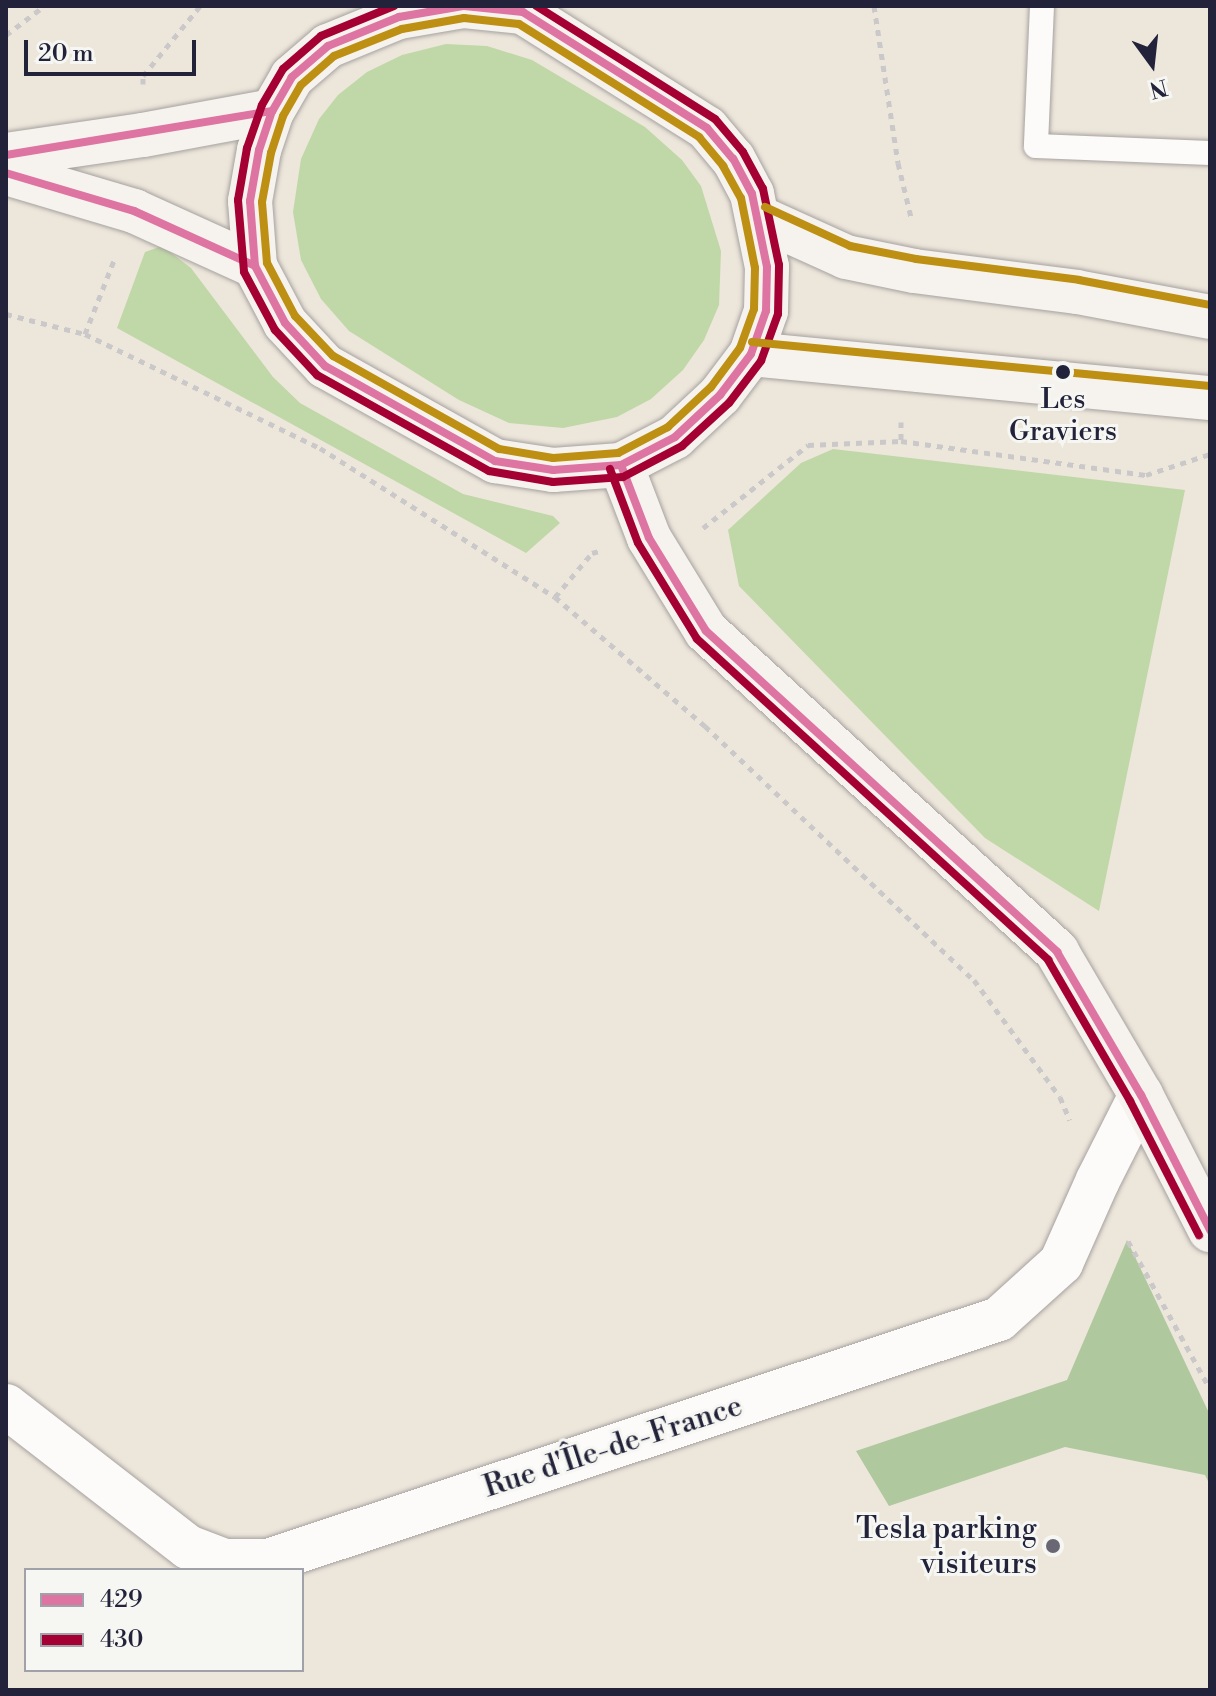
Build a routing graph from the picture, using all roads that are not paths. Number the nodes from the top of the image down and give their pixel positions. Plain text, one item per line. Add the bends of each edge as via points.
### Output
1 (463, 6) edge
2 (1042, 6) edge
3 (520, 9) edge
4 (329, 26) edge
5 (272, 111) junction
6 (1210, 153) edge
7 (6, 155) edge
8 (6, 173) edge
9 (760, 218) junction
10 (255, 266) junction
11 (1210, 317) edge
12 (751, 354) junction
13 (1210, 398) edge
14 (621, 465) junction
15 (1141, 1095) junction
16 (1210, 1230) edge
17 (6, 1406) edge

1 - 3 main road
1 - 4 main road
2 - 6 lane via 1036,146
3 - 9 main road via 707,128 733,159
4 - 5 main road
5 - 7 main road
5 - 10 main road via 250,201
8 - 10 main road via 134,211
9 - 11 main road via 846,257
9 - 12 main road via 766,311
10 - 14 main road via 285,323 325,366 495,461 553,470
12 - 13 main road
12 - 14 main road via 720,395 675,437
14 - 15 main road via 649,538 706,631 1057,952
15 - 16 main road
15 - 17 street, Rue d'Île-de-France via 1061,1263 999,1319 268,1561 225,1561 188,1547

